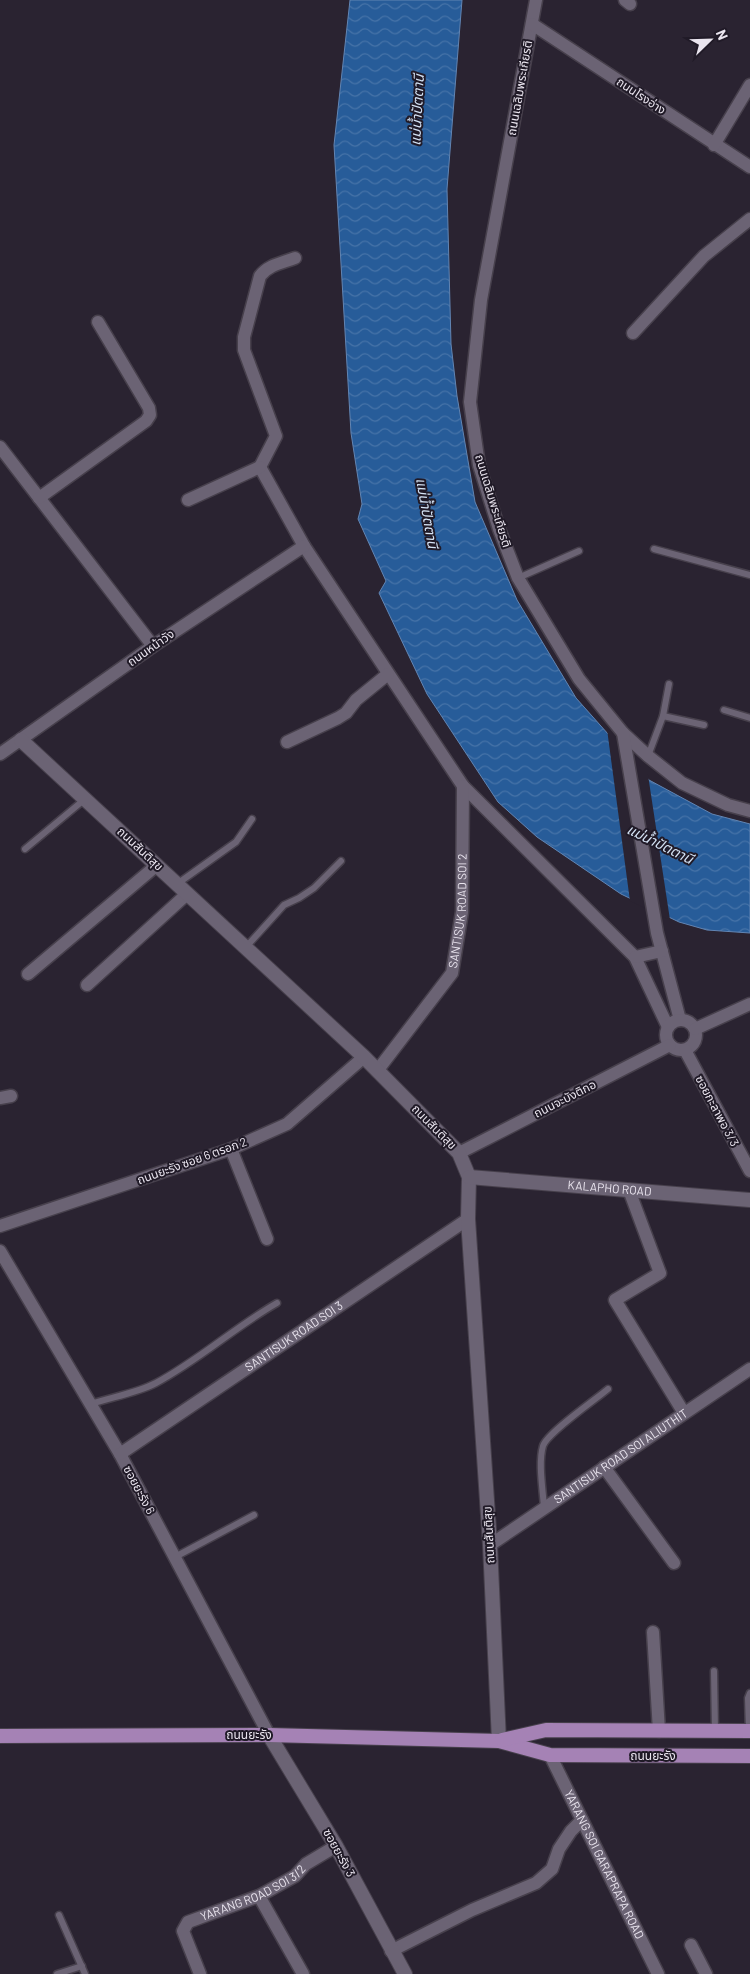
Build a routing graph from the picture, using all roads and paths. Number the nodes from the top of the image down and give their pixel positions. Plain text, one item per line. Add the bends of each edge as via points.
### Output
1 (536, 0) edge
2 (532, 24) junction
3 (750, 85) edge
4 (714, 145) junction
5 (750, 167) edge
6 (750, 219) edge
7 (295, 258) dead end
8 (98, 322) dead end
9 (634, 333) dead end
10 (0, 447) edge
11 (260, 468) junction
12 (39, 498) junction
13 (188, 500) dead end
14 (304, 546) junction
15 (654, 548) dead end
16 (579, 551) dead end
17 (750, 574) edge
18 (518, 578) junction
19 (152, 646) junction
20 (388, 674) junction
21 (669, 684) dead end
22 (724, 710) dead end
23 (663, 716) junction
24 (750, 718) edge
25 (704, 725) dead end
26 (623, 733) junction
27 (21, 740) junction
28 (287, 742) dead end
29 (0, 754) edge
30 (648, 756) junction
31 (463, 786) junction
32 (86, 799) junction
33 (750, 810) edge
34 (252, 819) dead end
35 (26, 849) dead end
36 (341, 861) dead end
37 (157, 865) junction
38 (177, 884) junction
39 (187, 894) junction
40 (246, 947) junction
41 (662, 951) junction
42 (635, 957) junction
43 (28, 974) dead end
44 (87, 985) dead end
45 (750, 1004) edge
46 (680, 1020) junction
47 (668, 1027) junction
48 (695, 1029) junction
49 (670, 1045) junction
50 (685, 1050) junction
51 (364, 1057) junction
52 (377, 1071) junction
53 (231, 1149) junction
54 (460, 1153) junction
55 (750, 1171) edge
56 (469, 1177) junction
57 (629, 1190) junction
58 (750, 1200) edge
59 (468, 1219) junction
60 (0, 1226) edge
61 (267, 1239) dead end
62 (0, 1251) edge
63 (278, 1302) dead end
64 (750, 1369) edge
65 (608, 1390) dead end
66 (91, 1404) junction
67 (684, 1413) junction
68 (120, 1454) junction
69 (604, 1468) junction
70 (544, 1508) junction
71 (254, 1515) dead end
72 (490, 1545) junction
73 (175, 1557) junction
74 (674, 1563) dead end
75 (653, 1632) dead end
76 (714, 1671) dead end
77 (750, 1693) edge
78 (659, 1731) junction
79 (715, 1731) junction
80 (750, 1732) edge
81 (269, 1735) junction
82 (0, 1736) edge
83 (499, 1741) junction
84 (550, 1755) junction
85 (750, 1756) edge
86 (582, 1820) junction
87 (336, 1846) junction
88 (259, 1896) junction
89 (60, 1915) dead end
90 (691, 1945) dead end
91 (391, 1951) junction
92 (82, 1966) junction
93 (57, 1974) edge
94 (85, 1974) edge
95 (200, 1974) edge
96 (304, 1974) edge
97 (405, 1974) edge
98 (658, 1974) edge
99 (706, 1974) edge

1 - 2 street, ถนนเฉลิมพระเกียรติ
2 - 4 street, ถนนโรงอ่าง
2 - 18 street, ถนนเฉลิมพระเกียรติ via 481,300 470,402 479,465
3 - 4 street
4 - 5 street, ถนนโรงอ่าง
6 - 9 street via 704,256
7 - 11 street via 264,270 260,276 244,337 244,350 276,436
8 - 12 street via 150,408 150,416
10 - 12 street
11 - 13 street
11 - 14 street
12 - 19 street
14 - 19 street, ถนนหน้าวัง
14 - 20 street
15 - 17 lane
16 - 18 lane
18 - 26 street, ถนนเฉลิมพระเกียรติ via 579,679
19 - 27 street, ถนนหน้าวัง
20 - 28 street via 356,700 346,713
20 - 31 street
21 - 23 lane
22 - 24 lane
23 - 25 lane
23 - 30 lane
26 - 30 street, ถนนเฉลิมพระเกียรติ
26 - 41 street
27 - 29 street, ถนนหน้าวัง
27 - 32 street, ถนนสันติสุข
30 - 33 street, ถนนเฉลิมพระเกียรติ via 682,783 728,804
31 - 42 street
31 - 52 street, SANTISUK ROAD SOI 2 via 462,912 452,973
32 - 35 lane
32 - 37 street, ถนนสันติสุข
34 - 38 lane via 236,842
36 - 40 lane via 314,888 284,905
37 - 38 street, ถนนสันติสุข
37 - 43 street
38 - 39 street, ถนนสันติสุข
39 - 40 street, ถนนสันติสุข
39 - 44 street
40 - 51 street, ถนนสันติสุข
41 - 42 street
41 - 46 street
42 - 47 street
45 - 48 street
46 - 47 street
46 - 48 street via 689,1022
47 - 49 street via 666,1036
48 - 50 street via 696,1040
49 - 50 street
49 - 54 street, ถนนจะบังติกอ
50 - 55 street, ซอยกะลาพอ 3/3
51 - 52 street, ถนนสันติสุข
51 - 53 street, ถนนยะรัง ซอย 6 ตรอก 2 via 287,1124
52 - 54 street, ถนนสันติสุข
53 - 60 street, ถนนยะรัง ซอย 6 ตรอก 2
53 - 61 street
54 - 56 street, ถนนสันติสุข
56 - 57 street, KALAPHO ROAD
56 - 59 street, ถนนสันติสุข
57 - 58 street, KALAPHO ROAD
57 - 67 street via 660,1273 616,1300
59 - 68 street, SANTISUK ROAD SOI 3
59 - 72 street, ถนนสันติสุข
62 - 66 street, ซอยยะรัง 6
63 - 66 lane via 154,1384
64 - 67 street, SANTISUK ROAD SOI ALIUTHIT
65 - 70 lane via 544,1443
66 - 68 street, ซอยยะรัง 6
67 - 69 street, SANTISUK ROAD SOI ALIUTHIT
68 - 73 street, ซอยยะรัง 6
69 - 70 street, SANTISUK ROAD SOI ALIUTHIT
69 - 74 street
70 - 72 street, SANTISUK ROAD SOI ALIUTHIT
71 - 73 lane
72 - 83 street, ถนนสันติสุข
73 - 81 street, ซอยยะรัง 6
75 - 78 street
76 - 79 lane
77 - 80 lane
78 - 79 main road, ถนนยะรัง
78 - 83 main road, ถนนยะรัง via 546,1730
79 - 80 main road, ถนนยะรัง
81 - 82 main road, ถนนยะรัง
81 - 83 main road, ถนนยะรัง
81 - 87 street, ซอยยะรัง 3
83 - 84 main road, ถนนยะรัง
84 - 85 main road, ถนนยะรัง
84 - 86 street, YARANG SOI GARAPRAPA ROAD
86 - 91 street via 559,1849 552,1869 536,1883 472,1910
86 - 98 street, YARANG SOI GARAPRAPA ROAD
87 - 88 street, YARANG ROAD SOI 3/2 via 306,1864 295,1876
87 - 91 street, ซอยยะรัง 3
88 - 95 street, YARANG ROAD SOI 3/2 via 188,1922 183,1931
88 - 96 street
89 - 92 lane
90 - 99 street
91 - 97 street, ซอยยะรัง 3
92 - 93 lane
92 - 94 lane

